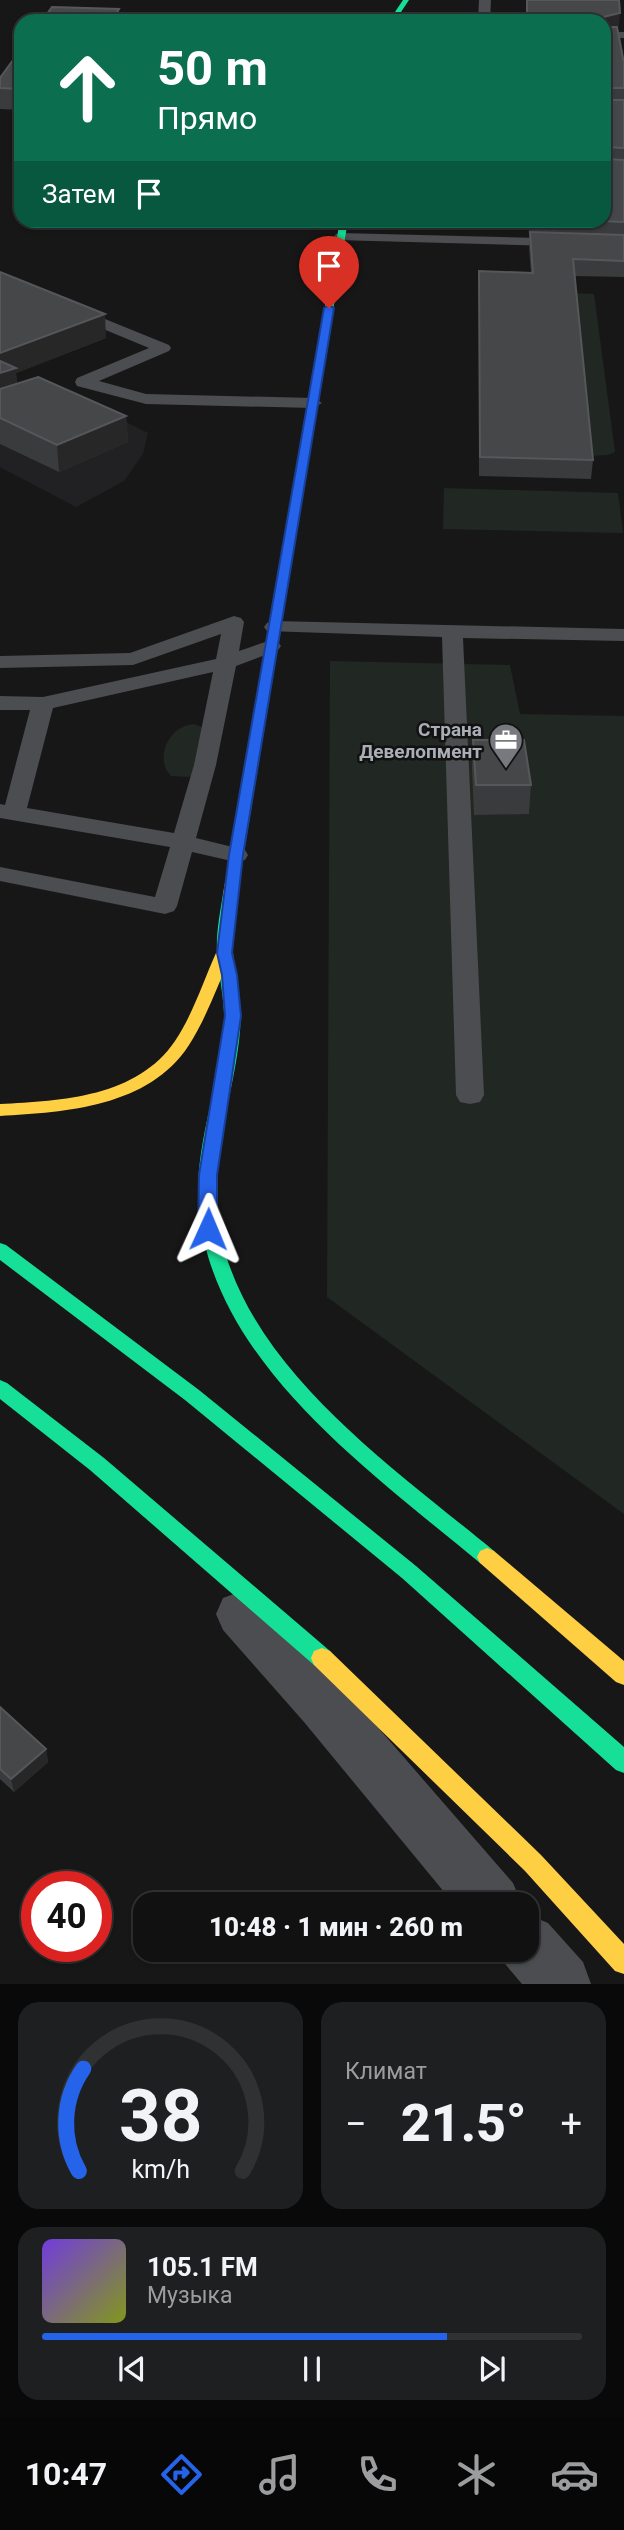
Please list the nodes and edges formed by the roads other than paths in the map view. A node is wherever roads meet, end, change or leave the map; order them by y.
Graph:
1 (343, 228) edge
2 (461, 228) edge
3 (341, 237) junction
4 (460, 240) junction
5 (624, 244) edge
6 (63, 307) edge
7 (313, 403) junction
8 (452, 632) junction
9 (624, 635) edge
10 (272, 636) junction
11 (0, 662) edge
12 (225, 663) junction
13 (0, 703) edge
14 (43, 704) junction
15 (7, 812) edge
16 (183, 842) junction
17 (236, 855) junction
18 (0, 874) edge
19 (224, 953) junction
20 (470, 1095) dead end
21 (0, 1110) edge
22 (0, 1250) edge
23 (0, 1388) edge
24 (97, 1464) junction
25 (624, 1675) edge
26 (624, 1762) edge
27 (482, 1892) edge
28 (539, 1958) edge
29 (624, 1962) edge
30 (561, 1984) edge

1 - 3 main road
2 - 4 lane
3 - 4 lane
3 - 7 main road
4 - 5 lane
6 - 7 lane
7 - 10 main road
8 - 9 lane
8 - 10 lane
8 - 20 lane
10 - 12 lane
10 - 17 main road
11 - 12 lane
12 - 14 lane
12 - 16 lane
13 - 14 lane
14 - 15 lane
15 - 16 lane
16 - 17 lane
16 - 18 lane
17 - 19 main road
19 - 21 main road
19 - 25 main road
22 - 26 main road
23 - 24 main road
24 - 27 street
24 - 29 main road
28 - 30 street

